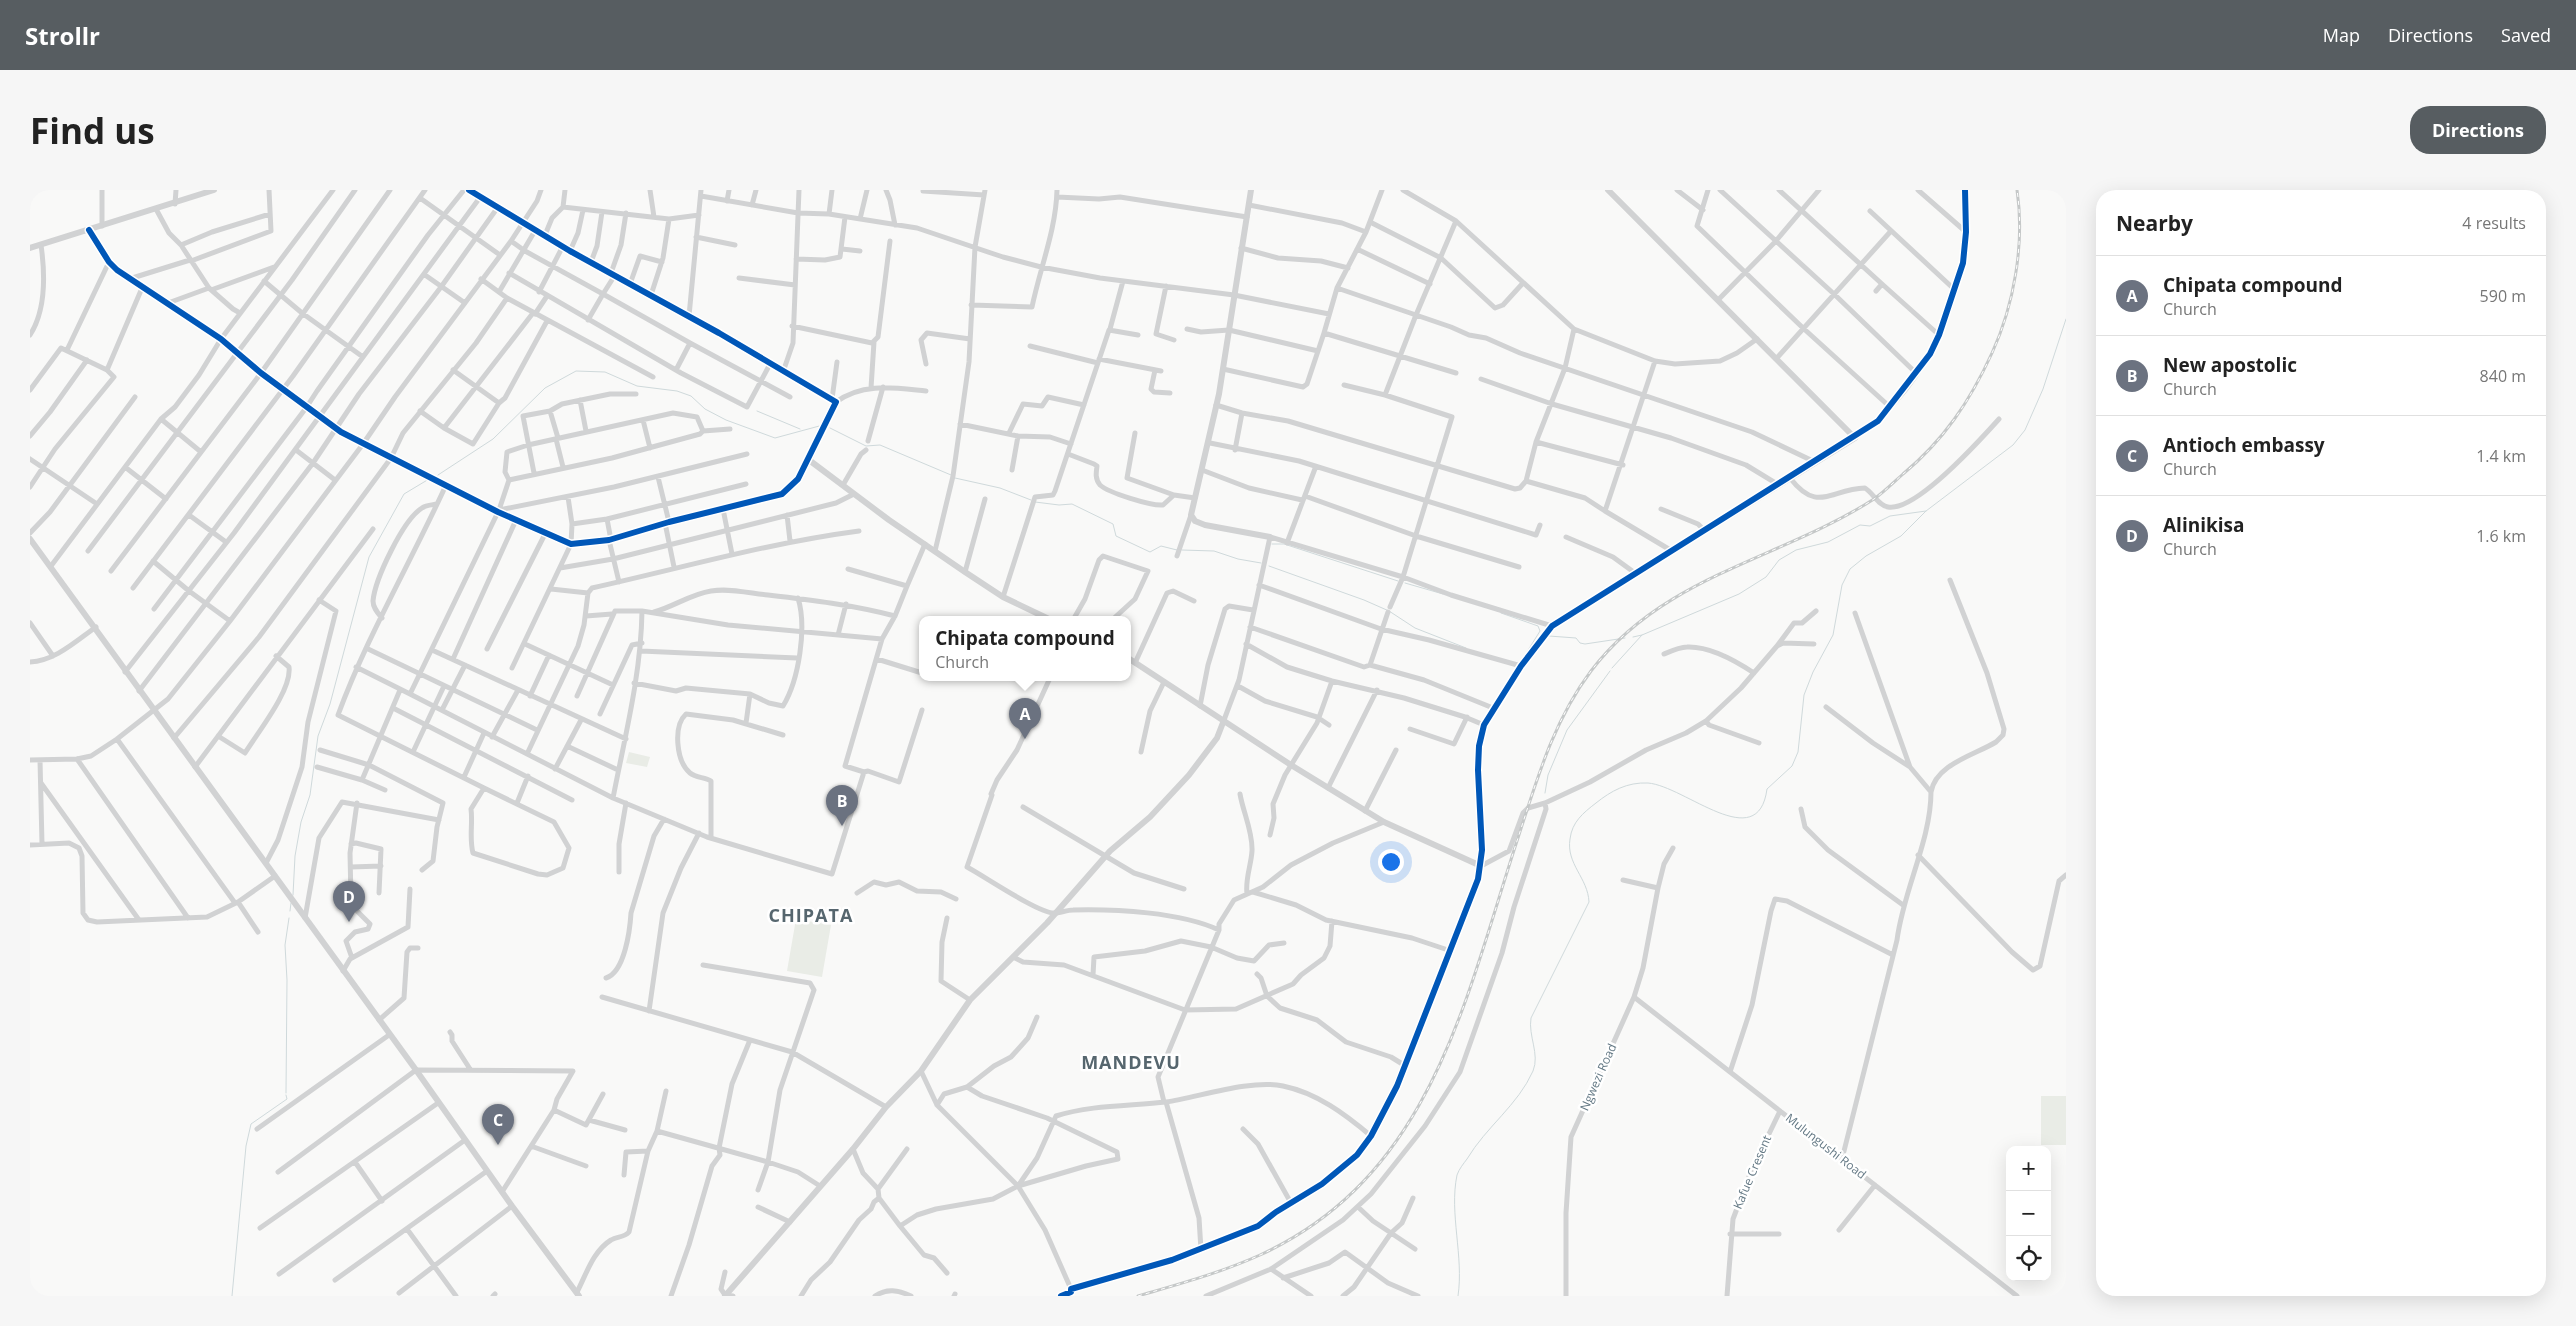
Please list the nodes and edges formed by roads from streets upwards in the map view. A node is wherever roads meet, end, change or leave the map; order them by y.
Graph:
1 (102, 190) edge
2 (176, 190) edge
3 (214, 190) edge
4 (269, 190) edge
5 (333, 190) edge
6 (355, 190) edge
7 (390, 190) edge
8 (425, 190) edge
9 (464, 190) edge
10 (469, 190) edge
11 (541, 190) edge
12 (565, 190) edge
13 (650, 190) edge
14 (729, 190) edge
15 (756, 190) edge
16 (799, 190) edge
17 (832, 190) edge
18 (867, 190) edge
19 (886, 190) edge
20 (1057, 190) edge
21 (1251, 190) edge
22 (1382, 190) edge
23 (1403, 190) edge
24 (1609, 190) edge
25 (1677, 190) edge
26 (1708, 190) edge
27 (1720, 190) edge
28 (1779, 190) edge
29 (1819, 190) edge
30 (1918, 190) edge
31 (1965, 190) edge
32 (923, 191) edge
33 (701, 193) edge
34 (985, 193) edge
35 (481, 196) junction
36 (1057, 196) junction
37 (420, 198) junction
38 (727, 201) junction
39 (175, 204) junction
40 (752, 205) junction
41 (1249, 205) junction
42 (498, 207) junction
43 (562, 207) junction
44 (156, 209) junction
45 (1802, 209) junction
46 (583, 210) junction
47 (1703, 210) junction
48 (1870, 211) dead end
49 (602, 212) junction
50 (626, 213) junction
51 (798, 213) junction
52 (270, 214) junction
53 (829, 214) junction
54 (699, 215) junction
55 (444, 216) junction
56 (654, 217) junction
57 (846, 217) junction
58 (1247, 217) junction
59 (670, 219) junction
60 (860, 219) junction
61 (1456, 221) junction
62 (523, 222) junction
63 (1370, 222) junction
64 (895, 225) junction
65 (102, 226) junction
66 (461, 226) junction
67 (89, 230) junction
68 (536, 230) junction
69 (1892, 231) junction
70 (1366, 232) junction
71 (1966, 232) junction
72 (545, 235) junction
73 (476, 236) junction
74 (696, 237) junction
75 (511, 241) junction
76 (890, 241) dead end
77 (1774, 242) junction
78 (41, 245) junction
79 (181, 245) junction
80 (735, 245) dead end
81 (563, 246) junction
82 (30, 248) edge
83 (974, 248) junction
84 (1242, 248) junction
85 (842, 249) junction
86 (1357, 249) junction
87 (525, 251) junction
88 (570, 251) junction
89 (860, 251) dead end
90 (500, 255) junction
91 (1441, 258) junction
92 (796, 259) junction
93 (190, 261) junction
94 (109, 262) junction
95 (591, 262) junction
96 (662, 262) junction
97 (1861, 264) junction
98 (553, 266) junction
99 (276, 267) junction
100 (1041, 267) junction
101 (1348, 268) junction
102 (1746, 270) junction
103 (508, 273) junction
104 (613, 274) junction
105 (425, 275) junction
106 (738, 278) dead end
107 (129, 279) junction
108 (481, 279) junction
109 (264, 281) junction
110 (1123, 281) junction
111 (1523, 283) junction
112 (630, 284) junction
113 (1430, 284) junction
114 (1882, 284) junction
115 (796, 285) junction
116 (1166, 286) junction
117 (441, 287) junction
118 (142, 288) junction
119 (1337, 288) junction
120 (210, 289) junction
121 (1955, 290) junction
122 (1876, 291) dead end
123 (499, 292) junction
124 (539, 292) junction
125 (280, 294) junction
126 (603, 294) junction
127 (1834, 294) junction
128 (651, 295) junction
129 (1234, 295) junction
130 (546, 296) junction
131 (507, 298) junction
132 (1718, 300) junction
133 (168, 303) junction
134 (465, 303) junction
135 (971, 304) junction
136 (240, 313) junction
137 (302, 313) junction
138 (534, 314) junction
139 (1329, 314) junction
140 (1416, 315) junction
141 (689, 316) junction
142 (588, 320) junction
143 (547, 321) junction
144 (792, 326) junction
145 (327, 328) junction
146 (1803, 328) junction
147 (1110, 329) junction
148 (1187, 329) dead end
149 (1574, 329) junction
150 (1229, 330) junction
151 (1324, 332) junction
152 (30, 335) edge
153 (1138, 335) dead end
154 (1940, 335) junction
155 (221, 339) junction
156 (970, 339) junction
157 (1757, 339) junction
158 (1174, 340) dead end
159 (874, 342) junction
160 (690, 343) junction
161 (1030, 346) dead end
162 (350, 347) junction
163 (67, 350) junction
164 (1318, 351) junction
165 (237, 354) junction
166 (1401, 356) junction
167 (363, 357) junction
168 (1776, 359) junction
169 (87, 360) junction
170 (1655, 360) junction
171 (1098, 361) junction
172 (837, 362) dead end
173 (770, 364) junction
174 (926, 364) dead end
175 (1565, 368) junction
176 (1222, 369) junction
177 (107, 370) junction
178 (453, 370) junction
179 (676, 370) junction
180 (1155, 370) junction
181 (1161, 371) dead end
182 (783, 372) junction
183 (261, 373) junction
184 (1456, 373) dead end
185 (1916, 373) junction
186 (653, 377) dead end
187 (1481, 379) dead end
188 (760, 382) junction
189 (1344, 385) dead end
190 (883, 387) junction
191 (282, 388) junction
192 (476, 388) junction
193 (871, 388) junction
194 (30, 390) edge
195 (926, 391) dead end
196 (1170, 393) dead end
197 (636, 394) dead end
198 (1385, 395) junction
199 (1644, 396) junction
200 (135, 397) dead end
201 (790, 397) dead end
202 (580, 400) junction
203 (834, 401) junction
204 (499, 403) junction
205 (1552, 404) junction
206 (1084, 405) junction
207 (1216, 405) junction
208 (1890, 407) junction
209 (306, 408) junction
210 (420, 411) junction
211 (550, 411) junction
212 (1242, 413) junction
213 (319, 418) junction
214 (161, 419) junction
215 (1999, 419) dead end
216 (643, 420) junction
217 (960, 424) junction
218 (336, 428) junction
219 (444, 428) junction
220 (730, 429) dead end
221 (1634, 429) junction
222 (586, 431) junction
223 (703, 431) junction
224 (1009, 433) junction
225 (1134, 433) dead end
226 (177, 434) junction
227 (30, 436) edge
228 (1018, 436) junction
229 (1855, 438) junction
230 (557, 439) junction
231 (868, 441) dead end
232 (1536, 442) junction
233 (1210, 443) junction
234 (363, 444) junction
235 (1072, 444) junction
236 (528, 445) junction
237 (650, 448) junction
238 (296, 450) junction
239 (866, 450) dead end
240 (1235, 450) junction
241 (201, 452) junction
242 (747, 454) dead end
243 (1068, 454) junction
244 (391, 458) junction
245 (30, 459) edge
246 (809, 460) junction
247 (1815, 462) junction
248 (313, 463) junction
249 (1622, 465) junction
250 (125, 466) junction
251 (1316, 466) junction
252 (563, 467) junction
253 (1437, 467) junction
254 (43, 469) junction
255 (1012, 470) dead end
256 (1202, 470) junction
257 (534, 473) junction
258 (658, 477) junction
259 (1790, 478) junction
260 (335, 480) junction
261 (509, 480) junction
262 (1526, 481) junction
263 (142, 482) junction
264 (746, 484) dead end
265 (446, 485) junction
266 (843, 485) junction
267 (1779, 485) junction
268 (69, 486) junction
269 (30, 487) edge
270 (854, 494) junction
271 (1174, 495) junction
272 (568, 497) junction
273 (1195, 498) junction
274 (1304, 498) junction
275 (166, 499) junction
276 (985, 499) dead end
277 (1427, 502) junction
278 (665, 503) junction
279 (97, 504) junction
280 (437, 504) junction
281 (723, 509) junction
282 (1662, 509) dead end
283 (499, 511) junction
284 (1605, 512) junction
285 (189, 515) junction
286 (787, 515) junction
287 (1191, 515) junction
288 (607, 519) junction
289 (516, 520) junction
290 (667, 523) junction
291 (572, 524) junction
292 (1540, 525) dead end
293 (373, 529) dead end
294 (728, 530) junction
295 (859, 531) dead end
296 (1705, 531) junction
297 (546, 532) junction
298 (30, 533) edge
299 (212, 534) junction
300 (1416, 536) junction
301 (1270, 537) junction
302 (1566, 537) dead end
303 (30, 539) edge
304 (610, 540) junction
305 (790, 541) junction
306 (226, 542) junction
307 (1287, 542) junction
308 (571, 544) junction
309 (669, 544) junction
310 (925, 544) junction
311 (935, 551) junction
312 (88, 552) dead end
313 (1672, 552) junction
314 (732, 554) junction
315 (1177, 556) dead end
316 (613, 559) junction
317 (154, 561) junction
318 (51, 566) junction
319 (674, 567) junction
320 (1519, 567) dead end
321 (560, 568) junction
322 (848, 569) dead end
323 (111, 571) dead end
324 (965, 572) junction
325 (1635, 573) junction
326 (1403, 577) junction
327 (1950, 580) dead end
328 (176, 581) junction
329 (619, 582) junction
330 (906, 586) junction
331 (1259, 586) junction
332 (133, 588) dead end
333 (551, 590) junction
334 (189, 591) junction
335 (588, 593) junction
336 (1003, 597) junction
337 (798, 598) junction
338 (319, 600) junction
339 (1194, 601) dead end
340 (206, 604) junction
341 (846, 604) junction
342 (154, 609) dead end
343 (1253, 610) junction
344 (642, 611) junction
345 (1816, 611) dead end
346 (651, 613) junction
347 (1855, 613) dead end
348 (612, 614) junction
349 (586, 616) junction
350 (895, 616) junction
351 (1043, 616) edge
352 (1075, 616) edge
353 (1116, 616) edge
354 (382, 618) junction
355 (230, 621) junction
356 (30, 623) edge
357 (1552, 626) junction
358 (1250, 627) junction
359 (96, 628) junction
360 (1381, 629) junction
361 (803, 631) junction
362 (838, 635) junction
363 (882, 639) junction
364 (642, 643) junction
365 (525, 644) junction
366 (1246, 644) junction
367 (1814, 644) dead end
368 (1777, 646) junction
369 (366, 648) junction
370 (487, 649) dead end
371 (432, 650) junction
372 (641, 652) junction
373 (1664, 654) dead end
374 (53, 656) junction
375 (276, 656) junction
376 (549, 656) junction
377 (797, 658) junction
378 (453, 659) junction
379 (877, 659) junction
380 (1131, 660) edge
381 (30, 662) edge
382 (1135, 663) junction
383 (465, 664) junction
384 (568, 665) junction
385 (1370, 665) junction
386 (1521, 666) junction
387 (356, 667) junction
388 (512, 668) dead end
389 (125, 672) junction
390 (919, 672) edge
391 (420, 673) junction
392 (587, 673) junction
393 (1754, 673) junction
394 (1049, 681) edge
395 (1332, 681) junction
396 (1164, 682) junction
397 (634, 683) junction
398 (613, 685) junction
399 (444, 686) junction
400 (1238, 686) junction
401 (400, 690) junction
402 (518, 690) junction
403 (1377, 690) junction
404 (139, 691) junction
405 (452, 691) junction
406 (410, 694) junction
407 (750, 694) junction
408 (530, 696) junction
409 (577, 696) dead end
410 (549, 704) junction
411 (1200, 706) junction
412 (435, 707) junction
413 (1826, 707) dead end
414 (393, 708) junction
415 (1493, 708) junction
416 (154, 710) junction
417 (442, 710) junction
418 (922, 710) dead end
419 (600, 714) dead end
420 (502, 715) junction
421 (1317, 717) junction
422 (1467, 717) junction
423 (581, 720) junction
424 (1224, 720) junction
425 (1706, 721) junction
426 (746, 723) junction
427 (1329, 725) dead end
428 (1484, 725) junction
429 (426, 726) junction
430 (1410, 729) dead end
431 (537, 730) junction
432 (484, 733) junction
433 (783, 735) dead end
434 (218, 736) junction
435 (382, 736) junction
436 (492, 737) junction
437 (174, 738) junction
438 (117, 739) junction
439 (626, 739) junction
440 (1759, 742) dead end
441 (567, 746) junction
442 (320, 750) dead end
443 (1396, 750) dead end
444 (476, 751) junction
445 (413, 752) junction
446 (1141, 752) dead end
447 (527, 754) junction
448 (77, 759) junction
449 (30, 760) edge
450 (40, 760) junction
451 (369, 765) junction
452 (1291, 765) junction
453 (194, 767) junction
454 (317, 767) dead end
455 (1910, 767) junction
456 (555, 769) junction
457 (618, 770) junction
458 (864, 772) junction
459 (528, 776) junction
460 (464, 777) junction
461 (362, 780) junction
462 (41, 783) junction
463 (484, 788) junction
464 (1328, 788) junction
465 (385, 790) dead end
466 (1931, 792) junction
467 (1240, 794) dead end
468 (612, 798) junction
469 (572, 800) dead end
470 (516, 803) junction
471 (626, 803) junction
472 (1545, 803) junction
473 (357, 804) junction
474 (1024, 807) dead end
475 (1801, 809) dead end
476 (1365, 811) junction
477 (664, 819) junction
478 (439, 820) junction
479 (1384, 822) junction
480 (699, 833) junction
481 (1270, 835) dead end
482 (711, 838) junction
483 (42, 844) junction
484 (351, 844) junction
485 (30, 845) edge
486 (1673, 848) dead end
487 (1918, 854) junction
488 (1104, 857) junction
489 (266, 863) junction
490 (351, 866) junction
491 (381, 866) junction
492 (1481, 866) junction
493 (422, 870) dead end
494 (618, 872) dead end
495 (2066, 875) edge
496 (275, 876) junction
497 (1623, 880) dead end
498 (1658, 888) junction
499 (410, 889) dead end
500 (1184, 889) dead end
501 (379, 893) dead end
502 (857, 893) dead end
503 (1250, 893) junction
504 (956, 899) dead end
505 (237, 902) junction
506 (1903, 905) junction
507 (1053, 913) junction
508 (188, 918) junction
509 (306, 918) junction
510 (947, 918) dead end
511 (139, 920) junction
512 (1332, 921) junction
513 (1219, 930) junction
514 (258, 932) dead end
515 (1284, 943) dead end
516 (1211, 947) junction
517 (418, 948) dead end
518 (1449, 954) junction
519 (1893, 955) junction
520 (1013, 957) junction
521 (352, 958) junction
522 (703, 965) dead end
523 (343, 971) junction
524 (1257, 974) dead end
525 (1093, 975) junction
526 (606, 978) dead end
527 (1267, 996) junction
528 (602, 997) dead end
529 (1634, 997) junction
530 (970, 1000) junction
531 (1185, 1010) junction
532 (649, 1011) junction
533 (1037, 1017) dead end
534 (379, 1020) junction
535 (450, 1032) dead end
536 (389, 1035) junction
537 (750, 1040) junction
538 (792, 1052) junction
539 (1404, 1065) junction
540 (470, 1069) junction
541 (416, 1070) junction
542 (920, 1070) junction
543 (1730, 1072) junction
544 (968, 1087) junction
545 (666, 1091) dead end
546 (603, 1094) dead end
547 (438, 1102) junction
548 (1165, 1102) junction
549 (937, 1105) junction
550 (886, 1107) junction
551 (554, 1110) junction
552 (1780, 1111) junction
553 (589, 1120) junction
554 (1052, 1121) junction
555 (257, 1129) dead end
556 (1243, 1129) dead end
557 (624, 1130) dead end
558 (657, 1131) junction
559 (1371, 1136) junction
560 (465, 1140) junction
561 (531, 1146) junction
562 (719, 1148) junction
563 (853, 1149) junction
564 (907, 1149) dead end
565 (648, 1151) junction
566 (1842, 1160) junction
567 (355, 1162) junction
568 (768, 1162) junction
569 (586, 1166) dead end
570 (487, 1170) junction
571 (278, 1172) dead end
572 (624, 1175) dead end
573 (1875, 1185) junction
574 (820, 1186) junction
575 (1018, 1186) junction
576 (758, 1190) dead end
577 (878, 1190) junction
578 (502, 1192) junction
579 (879, 1198) junction
580 (1414, 1198) dead end
581 (382, 1201) junction
582 (1291, 1203) junction
583 (512, 1206) junction
584 (758, 1207) dead end
585 (1358, 1207) junction
586 (790, 1222) junction
587 (900, 1226) junction
588 (260, 1228) dead end
589 (407, 1229) junction
590 (1839, 1230) dead end
591 (1391, 1234) junction
592 (1730, 1234) junction
593 (1779, 1234) dead end
594 (1415, 1249) dead end
595 (1201, 1250) junction
596 (434, 1266) junction
597 (1271, 1269) junction
598 (1366, 1269) junction
599 (725, 1272) dead end
600 (279, 1274) dead end
601 (946, 1274) dead end
602 (1283, 1278) junction
603 (336, 1280) dead end
604 (1071, 1289) junction
605 (399, 1293) dead end
606 (578, 1294) edge
607 (456, 1296) edge
608 (671, 1296) edge
609 (728, 1296) edge
610 (800, 1296) edge
611 (874, 1296) edge
612 (911, 1296) edge
613 (1061, 1296) edge
614 (1206, 1296) edge
615 (1311, 1296) edge
616 (1343, 1296) edge
617 (1418, 1296) edge
618 (1566, 1296) edge
619 (1727, 1296) edge
620 (2017, 1296) edge

1 - 65 street
2 - 39 street
3 - 39 street
4 - 52 street
5 - 99 street
6 - 125 street
7 - 137 street
8 - 37 street
9 - 55 street
10 - 35 street
11 - 62 street
12 - 43 street
13 - 56 street
14 - 38 street
15 - 40 street
16 - 51 street
17 - 53 street
18 - 60 street
19 - 64 street
20 - 36 street
21 - 41 street
22 - 63 street
23 - 61 street
24 - 132 street
25 - 47 street
26 - 47 street
27 - 77 street
28 - 45 street
29 - 45 street
30 - 71 street
31 - 71 street
32 - 34 street
33 - 38 street
33 - 54 street
34 - 83 street
35 - 42 street
35 - 66 street
36 - 58 street
36 - 100 street
37 - 55 street
37 - 145 street
38 - 40 street
39 - 44 street
40 - 51 street
41 - 58 street
41 - 70 street
42 - 62 street
42 - 73 street
43 - 46 street
43 - 72 street
44 - 65 street
44 - 79 street
45 - 77 street
45 - 97 street
46 - 49 street
46 - 88 street
47 - 102 street
48 - 69 street
49 - 50 street
49 - 95 street
50 - 56 street
50 - 104 street
51 - 53 street
51 - 92 street
52 - 79 street
52 - 93 street
53 - 57 street
54 - 59 street
54 - 74 street
55 - 66 street
55 - 162 street
56 - 59 street
57 - 60 street
57 - 85 street
58 - 84 street
59 - 96 street
60 - 64 street
61 - 91 street
61 - 111 street
62 - 68 street
62 - 75 street
63 - 70 street
63 - 91 street
64 - 83 street
65 - 67 street
66 - 73 street
66 - 105 street
67 - 78 street
67 - 94 street
68 - 72 street
68 - 87 street
69 - 97 street
69 - 121 street
70 - 86 street
71 - 121 street
72 - 81 street
73 - 90 street
73 - 117 street
74 - 80 street
74 - 141 street
75 - 87 street
75 - 90 street
76 - 159 street
77 - 102 street
77 - 127 street
78 - 82 street
78 - 152 street
79 - 93 street
81 - 88 street
81 - 98 street
83 - 100 street
83 - 135 street
84 - 101 street
84 - 129 street
85 - 89 street
85 - 92 street
86 - 101 street
86 - 113 street
87 - 98 street
87 - 103 street
88 - 95 street
90 - 108 street
91 - 111 street
91 - 113 street
92 - 115 street
93 - 107 street
93 - 120 street
94 - 107 street
94 - 163 street
95 - 104 street
96 - 112 street
96 - 128 street
97 - 114 street
97 - 127 street
98 - 124 street
98 - 126 street
99 - 109 street
99 - 120 street
100 - 110 street
100 - 135 street
101 - 119 street
102 - 132 street
102 - 146 street
103 - 123 street
103 - 124 street
104 - 112 street
104 - 126 street
105 - 117 street
105 - 167 street
106 - 115 street
107 - 118 street
108 - 123 street
108 - 134 street
109 - 125 street
109 - 136 street
110 - 116 street
110 - 147 street
111 - 149 street
112 - 128 street
113 - 140 street
114 - 122 street
114 - 154 street
115 - 144 street
116 - 129 street
116 - 158 street
117 - 134 street
117 - 218 street
118 - 133 street
118 - 177 street
119 - 139 street
119 - 140 street
120 - 133 street
120 - 136 street
121 - 154 street
123 - 131 street
124 - 130 street
125 - 137 street
125 - 165 street
126 - 142 street
126 - 160 street
127 - 146 street
127 - 185 street
128 - 141 street
129 - 139 street
129 - 150 street
130 - 138 street
130 - 142 street
131 - 138 street
131 - 178 street
132 - 157 street
133 - 155 street
134 - 234 street
135 - 156 street
136 - 155 street
137 - 145 street
137 - 183 street
138 - 143 street
138 - 192 street
139 - 151 street
140 - 166 street
140 - 175 street
141 - 173 street
142 - 179 street
143 - 186 street
143 - 204 street
144 - 159 street
144 - 182 street
145 - 162 street
145 - 191 street
146 - 168 street
146 - 208 street
147 - 153 street
147 - 171 street
148 - 150 street
149 - 170 street
149 - 175 street
150 - 164 street
150 - 176 street
151 - 164 street
151 - 166 street
154 - 185 street
155 - 165 street
155 - 214 street
156 - 174 street
156 - 217 street
157 - 168 street
157 - 170 street
159 - 193 street
160 - 179 street
160 - 188 street
161 - 171 street
162 - 167 street
162 - 209 street
163 - 169 street
163 - 194 street
164 - 176 street
165 - 183 street
165 - 226 street
166 - 184 street
166 - 198 street
167 - 213 street
168 - 229 street
169 - 177 street
169 - 227 street
170 - 199 street
171 - 180 street
171 - 206 street
172 - 203 street
173 - 182 street
173 - 188 street
175 - 199 street
175 - 205 street
176 - 207 street
177 - 254 street
178 - 192 street
178 - 210 street
179 - 188 street
180 - 181 street
180 - 196 street
182 - 203 street
183 - 191 street
183 - 241 street
185 - 208 street
187 - 205 street
188 - 201 street
189 - 198 street
190 - 193 street
190 - 195 street
190 - 231 street
191 - 209 street
191 - 285 street
192 - 204 street
192 - 219 street
193 - 203 street
197 - 202 street
198 - 253 street
199 - 221 street
199 - 247 street
200 - 268 street
202 - 211 street
202 - 222 street
203 - 246 street
204 - 219 street
205 - 221 street
205 - 232 street
206 - 224 street
206 - 235 street
207 - 212 street
207 - 233 street
208 - 229 street
209 - 213 street
209 - 299 street
210 - 219 street
210 - 244 street
211 - 230 street
211 - 236 street
212 - 240 street
212 - 253 street
213 - 218 street
213 - 238 street
214 - 226 street
214 - 250 street
215 - 259 street
216 - 222 street
216 - 223 street
216 - 237 street
217 - 224 street
217 - 311 street
218 - 234 street
218 - 248 street
220 - 223 street
221 - 249 street
221 - 267 street
222 - 230 street
223 - 237 street
224 - 228 street
225 - 271 street
226 - 241 street
226 - 263 street
228 - 235 street
228 - 255 street
229 - 247 street
230 - 236 street
230 - 252 street
232 - 249 street
232 - 262 street
233 - 240 street
233 - 256 street
234 - 244 street
234 - 260 street
235 - 243 street
236 - 257 street
236 - 261 street
237 - 252 street
238 - 248 street
238 - 306 street
239 - 266 street
240 - 251 street
241 - 275 street
242 - 258 street
243 - 271 street
243 - 336 street
244 - 265 street
244 - 437 street
245 - 254 street
246 - 266 street
246 - 281 street
247 - 259 street
248 - 260 street
248 - 340 street
249 - 284 street
250 - 263 street
250 - 279 street
251 - 274 street
251 - 277 street
252 - 257 street
253 - 262 street
253 - 277 street
254 - 268 street
254 - 269 street
256 - 273 street
256 - 274 street
257 - 261 street
258 - 272 street
258 - 278 street
259 - 267 street
260 - 355 street
261 - 283 street
262 - 284 street
263 - 275 street
263 - 312 street
264 - 278 street
265 - 280 street
265 - 283 street
266 - 270 street
267 - 296 street
268 - 279 street
268 - 298 street
270 - 286 street
270 - 310 street
271 - 273 street
272 - 283 street
272 - 291 street
273 - 287 street
274 - 300 street
274 - 307 street
275 - 323 street
276 - 324 street
277 - 292 street
277 - 300 street
278 - 288 street
278 - 290 street
279 - 318 street
280 - 354 street
280 - 354 street
281 - 290 street
281 - 294 street
282 - 296 street
283 - 289 street
283 - 371 street
284 - 313 street
285 - 299 street
285 - 317 street
286 - 294 street
286 - 305 street
287 - 301 street
287 - 315 street
288 - 291 street
288 - 304 street
289 - 297 street
289 - 378 street
290 - 304 street
290 - 309 street
291 - 308 street
293 - 338 street
294 - 309 street
294 - 314 street
295 - 305 street
296 - 313 street
297 - 308 street
297 - 370 street
299 - 306 street
299 - 328 street
300 - 320 street
300 - 326 street
301 - 307 street
301 - 331 street
302 - 325 street
303 - 318 street
304 - 308 street
304 - 316 street
305 - 314 street
306 - 334 street
307 - 326 street
308 - 321 street
309 - 316 street
309 - 319 street
310 - 311 street
310 - 330 street
311 - 324 street
313 - 325 street
314 - 319 street
316 - 321 street
316 - 329 street
317 - 328 street
317 - 332 street
318 - 359 street
319 - 329 street
321 - 333 street
322 - 330 street
324 - 336 street
325 - 357 street
326 - 357 street
326 - 360 street
327 - 466 street
328 - 334 street
328 - 342 street
329 - 335 street
330 - 350 street
331 - 343 street
331 - 360 street
333 - 335 street
333 - 365 street
334 - 340 street
334 - 389 street
335 - 349 street
336 - 351 street
337 - 341 street
337 - 346 street
337 - 361 street
338 - 375 street
338 - 489 street
339 - 382 street
340 - 355 street
340 - 404 street
341 - 350 street
341 - 362 street
343 - 358 street
343 - 411 street
344 - 346 street
344 - 348 street
344 - 364 street
345 - 368 street
346 - 361 street
347 - 455 street
348 - 349 street
348 - 392 street
349 - 384 street
350 - 363 street
352 - 353 street
354 - 369 street
355 - 416 street
356 - 374 street
357 - 386 street
358 - 366 street
358 - 385 street
359 - 374 street
359 - 389 street
360 - 385 street
360 - 386 street
361 - 362 street
361 - 377 street
362 - 363 street
363 - 379 street
364 - 372 street
364 - 398 street
365 - 376 street
365 - 388 street
366 - 395 street
366 - 400 street
367 - 368 street
368 - 393 street
369 - 387 street
369 - 391 street
371 - 378 street
371 - 391 street
372 - 377 street
372 - 397 street
373 - 393 street
374 - 381 street
375 - 434 street
375 - 434 street
376 - 384 street
376 - 408 street
377 - 407 street
378 - 383 street
379 - 390 street
379 - 458 street
380 - 382 street
382 - 396 street
383 - 402 street
383 - 405 street
384 - 392 street
384 - 410 street
385 - 415 street
386 - 415 street
387 - 401 street
387 - 435 street
389 - 404 street
391 - 399 street
391 - 406 street
392 - 398 street
392 - 409 street
393 - 425 street
394 - 507 street
395 - 403 street
395 - 421 street
396 - 411 street
396 - 446 street
397 - 407 street
397 - 439 street
398 - 419 street
399 - 405 street
399 - 412 street
400 - 421 street
400 - 424 street
401 - 406 street
401 - 414 street
402 - 408 street
402 - 420 street
403 - 422 street
403 - 464 street
404 - 416 street
405 - 417 street
405 - 420 street
406 - 412 street
407 - 426 street
408 - 410 street
410 - 423 street
410 - 431 street
411 - 424 street
412 - 417 street
412 - 429 street
413 - 455 street
414 - 429 street
414 - 435 street
415 - 428 street
416 - 437 street
416 - 438 street
417 - 432 street
418 - 458 street
420 - 431 street
420 - 436 street
421 - 427 street
421 - 452 street
422 - 428 street
422 - 430 street
423 - 439 street
423 - 441 street
424 - 452 street
424 - 488 street
425 - 440 street
425 - 472 street
426 - 433 street
426 - 482 street
428 - 492 street
429 - 444 street
429 - 445 street
431 - 447 street
432 - 436 street
432 - 444 street
434 - 453 street
435 - 445 street
435 - 451 street
436 - 447 street
437 - 453 street
438 - 448 street
438 - 505 street
439 - 457 street
441 - 456 street
441 - 457 street
442 - 451 street
443 - 476 street
444 - 459 street
444 - 460 street
445 - 460 street
447 - 456 street
448 - 450 street
448 - 508 street
449 - 450 street
450 - 462 street
451 - 461 street
451 - 478 street
452 - 464 street
452 - 481 street
453 - 489 street
454 - 461 street
455 - 466 street
456 - 468 street
457 - 468 street
458 - 482 street
459 - 469 street
459 - 470 street
460 - 463 street
461 - 465 street
462 - 483 street
462 - 511 street
463 - 470 street
463 - 470 street
464 - 476 street
466 - 487 street
467 - 503 street
468 - 471 street
471 - 477 street
471 - 494 street
472 - 492 street
472 - 585 street
473 - 478 street
473 - 484 street
473 - 509 street
474 - 488 street
475 - 506 street
476 - 479 street
477 - 480 street
477 - 526 street
478 - 493 street
479 - 492 street
479 - 503 street
480 - 482 street
480 - 532 street
483 - 485 street
483 - 511 street
484 - 490 street
484 - 491 street
486 - 498 street, Ngwezi Road
487 - 495 street
487 - 506 street
488 - 500 street
488 - 507 street
489 - 496 street
490 - 491 street
490 - 521 street
491 - 501 street
492 - 518 street
496 - 505 street
496 - 509 street
497 - 498 street
498 - 529 street, Ngwezi Road
499 - 521 street
502 - 504 street
503 - 512 street
503 - 513 street
505 - 508 street
505 - 514 street
506 - 519 street
507 - 513 street
507 - 520 street
508 - 511 street
509 - 523 street
510 - 530 street
512 - 518 street
512 - 527 street
513 - 516 street
515 - 516 street
516 - 525 street
516 - 531 street
517 - 534 street
518 - 539 street
519 - 543 street
519 - 566 street
520 - 525 street
520 - 530 street
521 - 523 street
522 - 538 street
523 - 534 street
524 - 527 street
525 - 531 street
527 - 531 street
527 - 539 street
528 - 532 street
529 - 543 street, Mulungushi Road
529 - 618 street, Ngwezi Road
530 - 542 street
531 - 548 street
532 - 537 street
533 - 544 street
534 - 536 street
535 - 540 street
536 - 541 street
536 - 555 street
537 - 538 street
537 - 562 street
538 - 550 street
538 - 568 street
539 - 559 street
540 - 541 street
540 - 551 street
541 - 547 street
541 - 571 street
542 - 549 street
542 - 550 street
543 - 552 street, Mulungushi Road
544 - 549 street
544 - 554 street
545 - 558 street
546 - 553 street
547 - 560 street
547 - 567 street
548 - 554 street
548 - 559 street
548 - 595 street
549 - 575 street
550 - 563 street
551 - 553 street
551 - 561 street
552 - 566 street, Mulungushi Road
552 - 592 street, Kafue Cresent
553 - 557 street
554 - 575 street
554 - 575 street
556 - 582 street
558 - 562 street
558 - 565 street
559 - 582 street
560 - 570 street
560 - 581 street
561 - 569 street
561 - 578 street
562 - 568 street
562 - 608 street
563 - 574 street
563 - 577 street
564 - 577 street
565 - 572 street
565 - 606 street
566 - 573 street, Mulungushi Road
567 - 581 street
567 - 588 street
568 - 574 street
568 - 576 street
570 - 578 street
570 - 589 street
573 - 590 street
573 - 620 street, Mulungushi Road
574 - 586 street
575 - 587 street
575 - 604 street
577 - 579 street
578 - 583 street
579 - 587 street
579 - 610 street
580 - 591 street
581 - 600 street
582 - 595 street
583 - 596 street
583 - 606 street
584 - 586 street
585 - 591 street
585 - 597 street
586 - 609 street
587 - 601 street
589 - 596 street
589 - 603 street
591 - 594 street
591 - 598 street
592 - 593 street
592 - 619 street, Kafue Cresent
595 - 604 street
596 - 605 street
596 - 607 street
597 - 602 street
597 - 614 street
598 - 602 street
598 - 616 street
598 - 617 street
599 - 609 street
602 - 615 street
604 - 613 street
611 - 612 street

